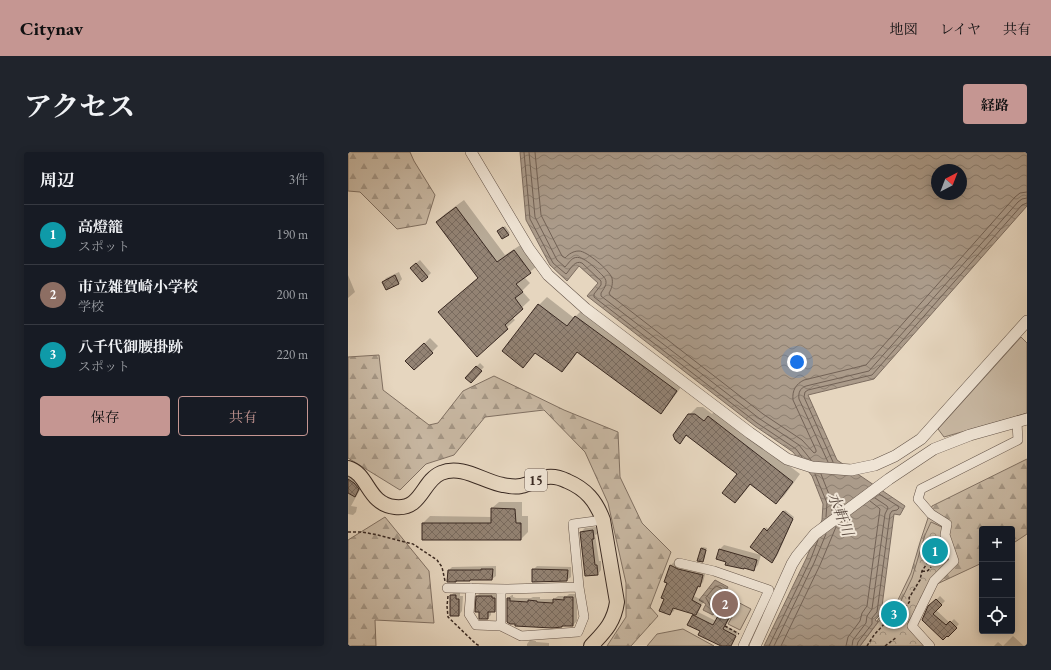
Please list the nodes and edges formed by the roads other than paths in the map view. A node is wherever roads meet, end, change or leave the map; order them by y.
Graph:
1 (471, 152) edge
2 (1027, 321) edge
3 (1022, 421) edge
4 (348, 468) edge
5 (603, 520) junction
6 (679, 563) dead end
7 (579, 587) junction
8 (447, 588) road end
9 (471, 588) junction
10 (501, 589) junction
11 (501, 626) junction
12 (591, 646) edge
13 (743, 646) edge
14 (755, 646) edge
15 (930, 646) edge

1 - 2 street
3 - 14 street
3 - 15 street
4 - 5 main road, 15
5 - 7 street
5 - 12 main road, 15
6 - 13 street
7 - 10 street
7 - 11 street
8 - 9 street
9 - 10 street
9 - 11 street
10 - 11 street

